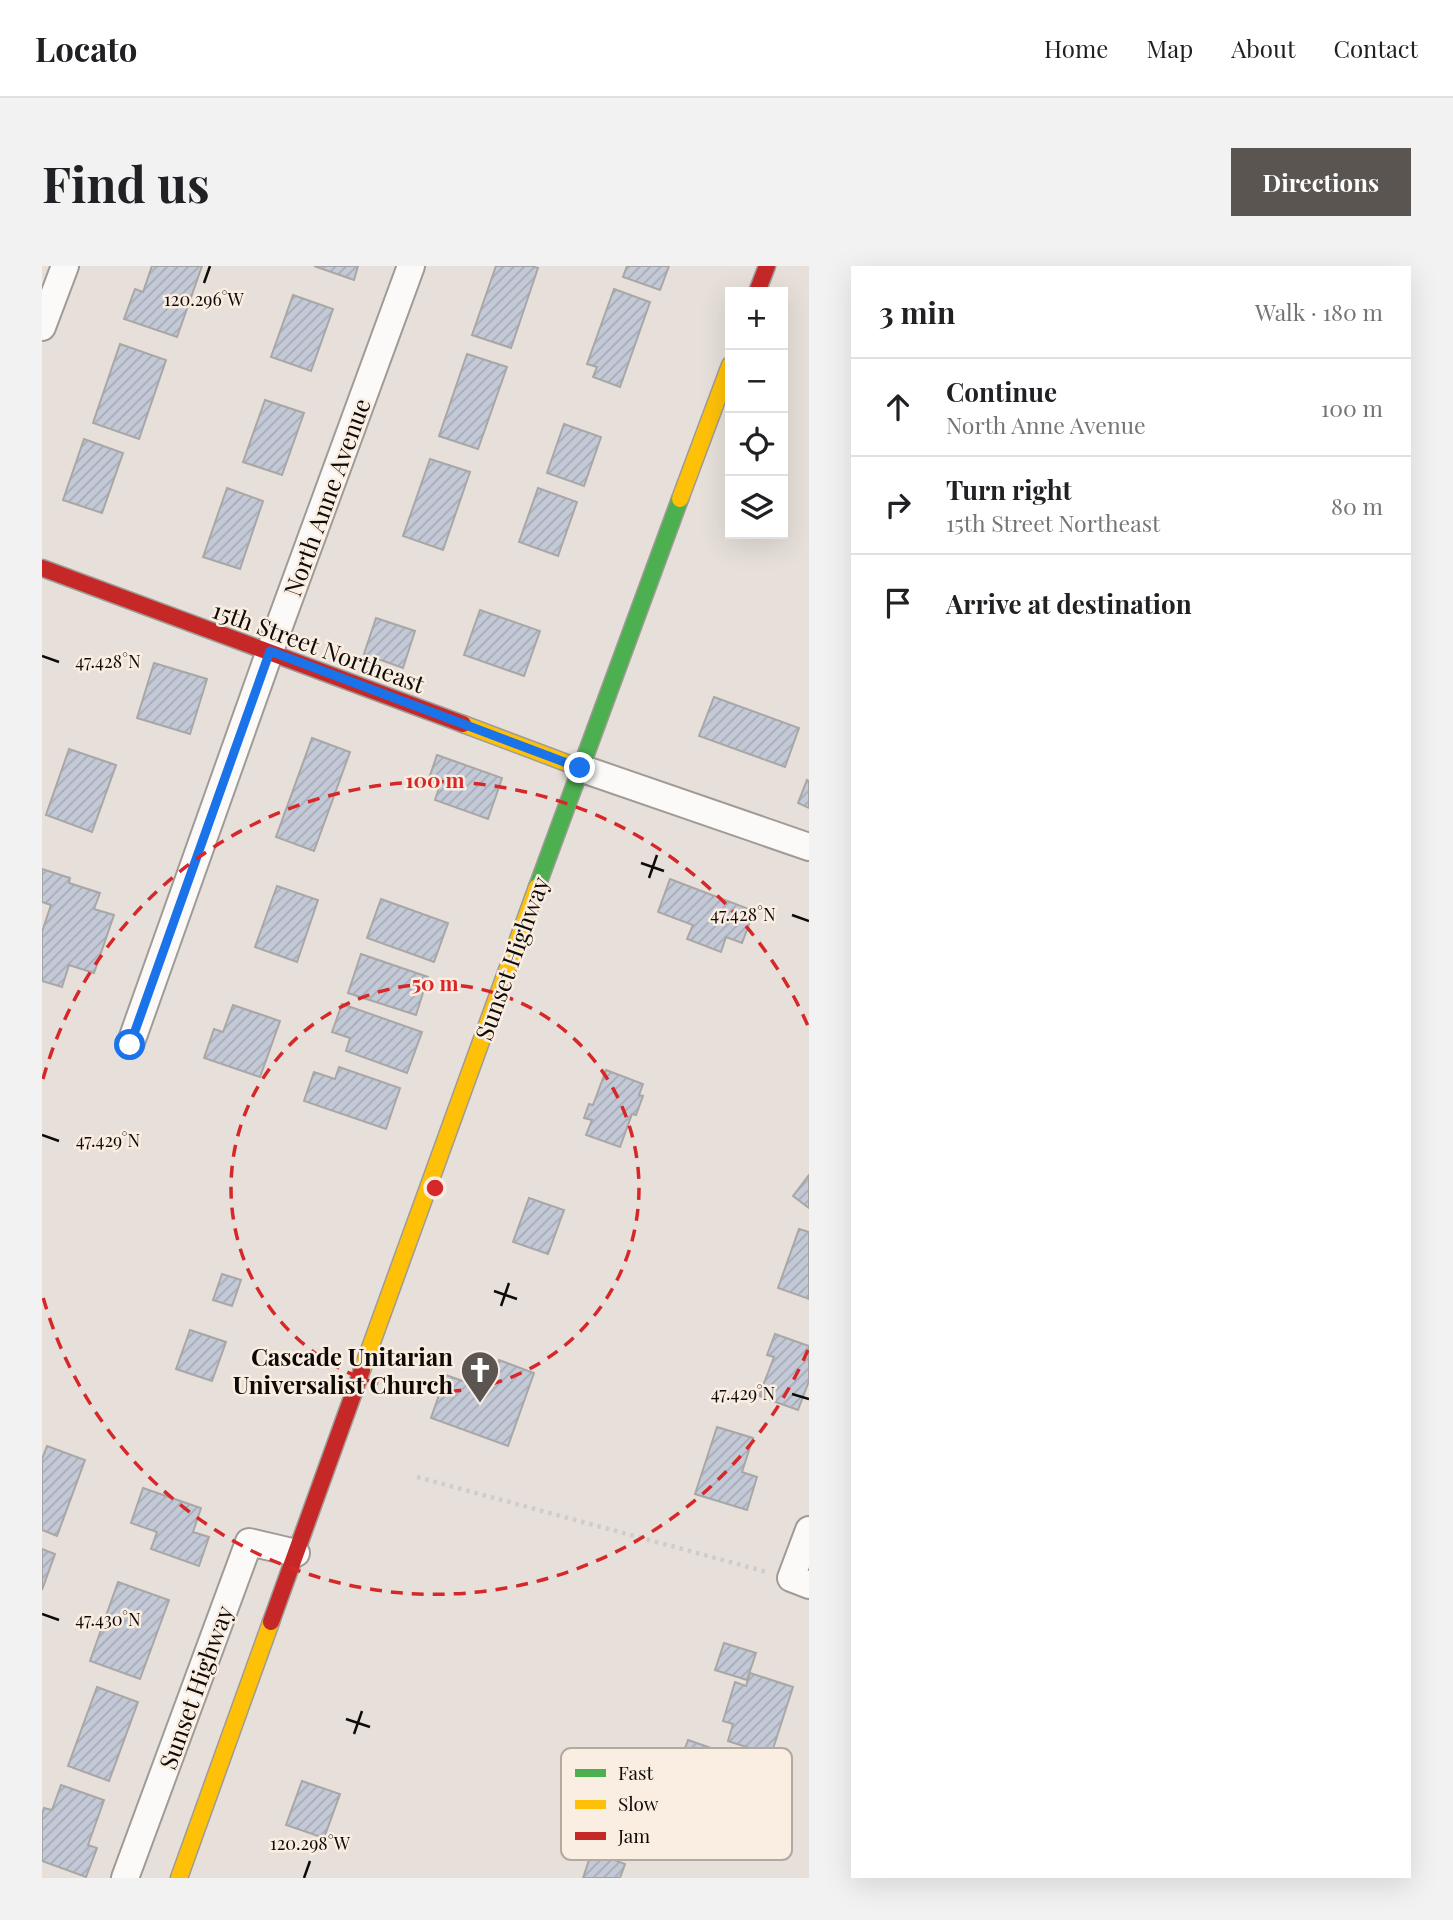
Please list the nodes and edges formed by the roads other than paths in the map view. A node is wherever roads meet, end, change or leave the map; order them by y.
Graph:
1 (65, 266) edge
2 (411, 266) edge
3 (767, 266) edge
4 (759, 287) edge
5 (42, 327) edge
6 (725, 378) edge
7 (42, 568) edge
8 (270, 651) junction
9 (580, 768) junction
10 (809, 847) edge
11 (130, 1045) dead end
12 (809, 1530) edge
13 (296, 1553) junction
14 (800, 1581) edge
15 (125, 1878) edge
16 (178, 1878) edge

1 - 5 street
2 - 8 street, North Anne Avenue
3 - 4 main road
6 - 9 main road, Sunset Highway
7 - 8 main road, 15th Street Northeast
8 - 9 main road, 15th Street Northeast
8 - 11 street, North Anne Avenue
9 - 10 street
9 - 13 main road, Sunset Highway
12 - 14 street
13 - 15 street, Sunset Highway
13 - 16 main road, Sunset Highway

